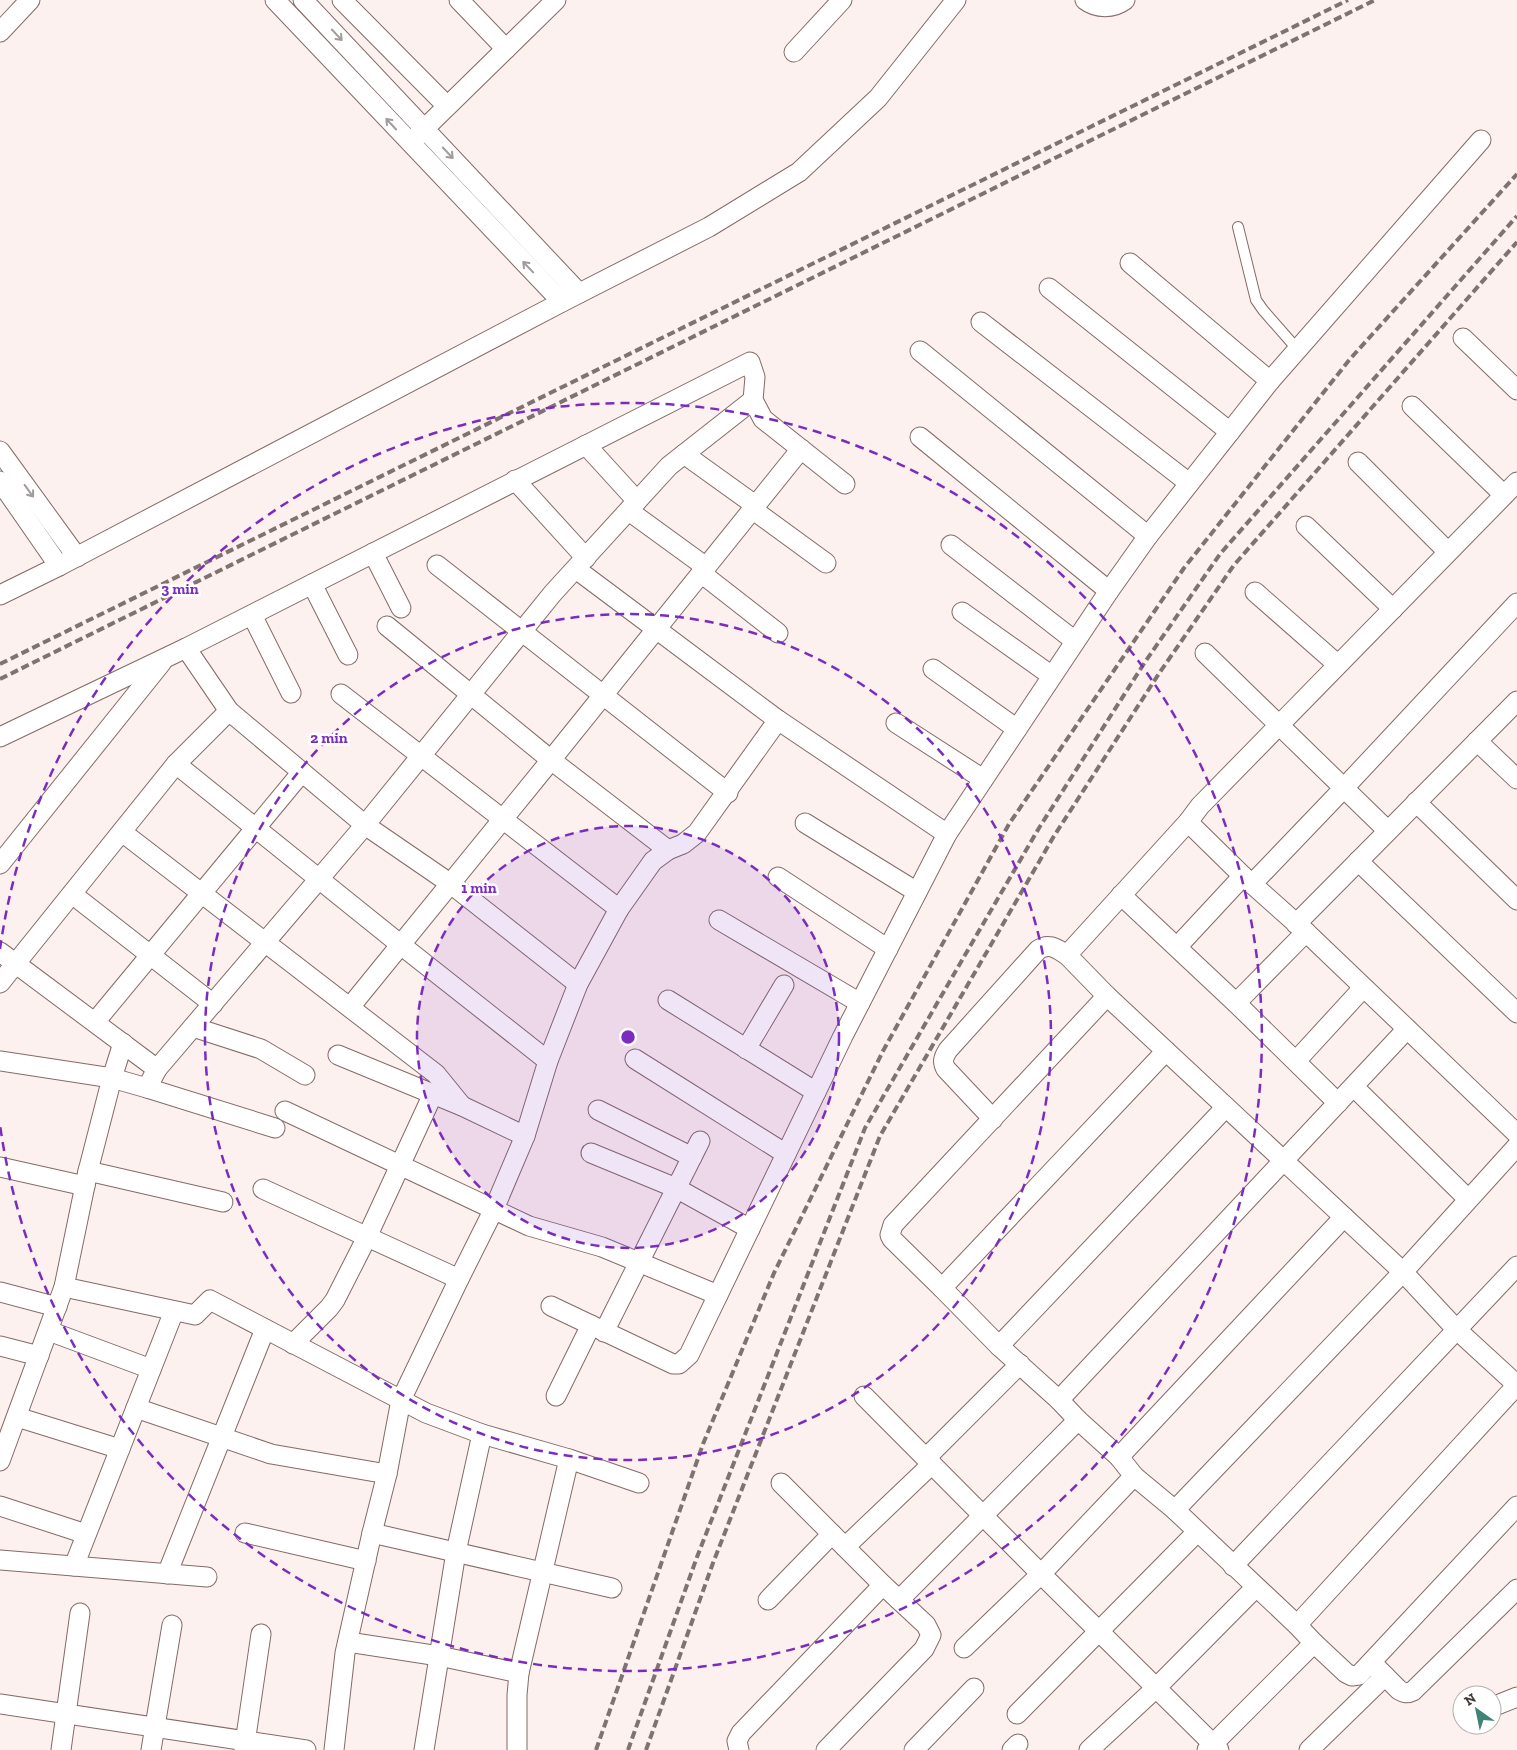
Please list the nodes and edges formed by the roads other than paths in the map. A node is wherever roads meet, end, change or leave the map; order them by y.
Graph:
1 (30, 0) edge
2 (275, 0) edge
3 (303, 0) edge
4 (342, 0) edge
5 (458, 0) edge
6 (556, 0) edge
7 (842, 0) edge
8 (956, 0) edge
9 (1085, 0) edge
10 (1124, 0) edge
11 (0, 32) edge
12 (506, 49) junction
13 (794, 52) dead end
14 (447, 106) junction
15 (424, 128) junction
16 (1481, 140) dead end
17 (409, 143) junction
18 (1238, 227) dead end
19 (1130, 263) dead end
20 (1049, 288) dead end
21 (579, 293) junction
22 (562, 302) junction
23 (981, 322) dead end
24 (1463, 338) dead end
25 (1298, 350) junction
26 (920, 351) dead end
27 (1270, 381) junction
28 (1517, 390) edge
29 (753, 400) junction
30 (1412, 406) dead end
31 (1230, 432) junction
32 (920, 437) dead end
33 (586, 445) junction
34 (801, 448) junction
35 (0, 451) edge
36 (684, 454) junction
37 (1358, 462) dead end
38 (515, 480) junction
39 (0, 481) edge
40 (1517, 482) edge
41 (1189, 483) junction
42 (845, 484) dead end
43 (1504, 495) junction
44 (633, 506) junction
45 (754, 507) junction
46 (1306, 526) dead end
47 (1148, 536) junction
48 (952, 545) dead end
49 (1447, 552) junction
50 (373, 553) junction
51 (78, 557) junction
52 (826, 563) dead end
53 (581, 564) junction
54 (437, 565) dead end
55 (59, 566) junction
56 (703, 570) junction
57 (312, 584) junction
58 (1109, 591) junction
59 (1255, 592) dead end
60 (0, 595) edge
61 (1517, 603) edge
62 (401, 608) dead end
63 (1393, 608) junction
64 (962, 612) dead end
65 (252, 615) junction
66 (387, 626) dead end
67 (655, 629) junction
68 (522, 631) junction
69 (778, 633) dead end
70 (1075, 641) junction
71 (186, 648) junction
72 (1205, 653) dead end
73 (348, 655) dead end
74 (166, 658) junction
75 (1337, 664) junction
76 (933, 669) dead end
77 (1052, 676) junction
78 (291, 693) dead end
79 (341, 694) dead end
80 (471, 695) junction
81 (603, 695) junction
82 (1517, 701) edge
83 (229, 711) junction
84 (778, 720) junction
85 (896, 723) dead end
86 (1279, 725) junction
87 (1016, 729) junction
88 (0, 737) edge
89 (1477, 741) junction
90 (420, 756) junction
91 (551, 760) junction
92 (176, 764) junction
93 (302, 772) junction
94 (1517, 779) edge
95 (983, 780) junction
96 (1343, 789) junction
97 (728, 792) junction
98 (1416, 802) junction
99 (503, 819) junction
100 (1188, 822) junction
101 (805, 823) dead end
102 (365, 825) junction
103 (256, 828) junction
104 (1388, 831) junction
105 (122, 832) junction
106 (947, 834) junction
107 (668, 850) junction
108 (1358, 862) junction
109 (0, 864) edge
110 (778, 877) dead end
111 (318, 878) junction
112 (1247, 880) junction
113 (451, 884) junction
114 (917, 892) junction
115 (202, 893) junction
116 (72, 894) junction
117 (1121, 895) junction
118 (1517, 900) edge
119 (619, 909) junction
120 (719, 920) dead end
121 (1301, 928) junction
122 (265, 942) junction
123 (401, 945) junction
124 (1177, 947) junction
125 (888, 948) junction
126 (151, 955) junction
127 (1067, 955) junction
128 (7, 958) edge
129 (0, 982) edge
130 (578, 984) junction
131 (784, 985) dead end
132 (1363, 988) junction
133 (1107, 996) junction
134 (668, 1000) dead end
135 (860, 1003) junction
136 (1236, 1003) junction
137 (212, 1004) junction
138 (350, 1007) junction
139 (1517, 1013) edge
140 (95, 1022) junction
141 (193, 1027) junction
142 (1407, 1029) junction
143 (123, 1043) junction
144 (746, 1049) junction
145 (1166, 1051) junction
146 (338, 1055) dead end
147 (635, 1059) dead end
148 (0, 1060) edge
149 (548, 1061) junction
150 (1296, 1061) junction
151 (157, 1069) junction
152 (305, 1075) dead end
153 (112, 1078) junction
154 (1354, 1087) junction
155 (148, 1088) junction
156 (816, 1092) junction
157 (433, 1094) junction
158 (1338, 1103) junction
159 (462, 1106) junction
160 (1226, 1107) junction
161 (598, 1110) dead end
162 (285, 1111) dead end
163 (993, 1119) junction
164 (275, 1128) dead end
165 (1517, 1134) edge
166 (526, 1136) junction
167 (700, 1140) dead end
168 (1517, 1146) edge
169 (591, 1153) dead end
170 (786, 1154) junction
171 (692, 1157) junction
172 (1284, 1161) junction
173 (400, 1165) junction
174 (0, 1167) edge
175 (86, 1178) junction
176 (676, 1188) junction
177 (263, 1189) dead end
178 (1468, 1199) junction
179 (223, 1202) dead end
180 (494, 1209) junction
181 (1344, 1217) junction
182 (750, 1229) junction
183 (367, 1237) junction
184 (639, 1262) junction
185 (1517, 1266) edge
186 (1403, 1272) junction
187 (459, 1279) junction
188 (64, 1287) junction
189 (942, 1288) junction
190 (0, 1292) edge
191 (718, 1295) junction
192 (551, 1306) dead end
193 (57, 1307) junction
194 (174, 1311) junction
195 (265, 1329) junction
196 (598, 1329) junction
197 (1456, 1329) junction
198 (49, 1331) junction
199 (293, 1344) junction
200 (0, 1346) edge
201 (999, 1346) junction
202 (39, 1356) junction
203 (1020, 1364) junction
204 (151, 1370) junction
205 (1517, 1385) edge
206 (556, 1396) dead end
207 (864, 1396) dead end
208 (401, 1400) junction
209 (1059, 1400) junction
210 (136, 1408) junction
211 (17, 1417) junction
212 (1078, 1420) junction
213 (482, 1434) junction
214 (222, 1437) junction
215 (120, 1450) junction
216 (1119, 1458) junction
217 (569, 1459) junction
218 (0, 1461) edge
219 (929, 1461) junction
220 (387, 1474) junction
221 (1134, 1476) junction
222 (639, 1483) dead end
223 (781, 1483) dead end
224 (0, 1506) edge
225 (1517, 1506) edge
226 (1175, 1510) junction
227 (984, 1515) junction
228 (1197, 1532) junction
229 (246, 1533) dead end
230 (372, 1533) junction
231 (86, 1534) junction
232 (839, 1541) junction
233 (456, 1552) junction
234 (0, 1560) edge
235 (366, 1561) junction
236 (74, 1566) junction
237 (1233, 1566) junction
238 (542, 1572) junction
239 (167, 1574) junction
240 (1041, 1574) junction
241 (207, 1577) dead end
242 (883, 1584) junction
243 (1256, 1587) junction
244 (612, 1588) dead end
245 (1517, 1589) edge
246 (768, 1600) dead end
247 (899, 1600) junction
248 (80, 1613) dead end
249 (172, 1625) dead end
250 (1297, 1625) junction
251 (1099, 1632) junction
252 (261, 1634) dead end
253 (348, 1642) junction
254 (1314, 1644) junction
255 (964, 1648) dead end
256 (439, 1656) junction
257 (1372, 1663) junction
258 (519, 1673) junction
259 (1385, 1676) junction
260 (974, 1688) dead end
261 (1156, 1688) junction
262 (1517, 1697) edge
263 (1502, 1703) edge
264 (0, 1704) edge
265 (66, 1714) junction
266 (1018, 1714) dead end
267 (155, 1727) junction
268 (244, 1745) edge
269 (832, 1748) edge
270 (1213, 1748) edge
271 (61, 1750) edge
272 (151, 1750) edge
273 (306, 1750) edge
274 (334, 1750) edge
275 (424, 1750) edge
276 (517, 1750) edge
277 (739, 1750) edge
278 (914, 1750) edge
279 (1089, 1750) edge
280 (1309, 1750) edge

1 - 11 street
17 -> 2 street
3 -> 15 street
4 - 14 street
5 - 12 street
6 - 12 street
7 - 13 street
8 - 21 street
9 - 10 street
12 - 14 street
14 - 15 street
15 - 17 street
15 -> 21 street
16 - 25 street
22 -> 17 street
18 - 25 lane
19 - 27 street
20 - 31 street
21 - 22 street
22 - 51 street
23 - 41 street
24 - 28 street
25 - 27 street
26 - 47 street
27 - 31 street
29 - 33 street
29 - 34 street
29 - 36 street
30 - 43 street
31 - 41 street
32 - 58 street
33 - 38 street
33 - 44 street
34 - 42 street
34 - 45 street
35 -> 51 street
36 - 44 street
36 - 45 street
37 - 49 street
38 - 50 street
38 - 53 street
39 - 55 street
40 - 43 street
41 - 47 street
43 - 49 street
44 - 53 street
44 - 56 street
45 - 52 street
45 - 56 street
46 - 63 street
47 - 58 street
48 - 70 street
49 - 63 street
50 - 57 street
50 - 62 street
51 - 55 street
53 - 67 street
53 - 68 street
54 - 68 street
55 - 60 street
56 - 67 street
56 - 69 street
57 - 65 street
57 - 73 street
58 - 70 street
59 - 75 street
61 - 96 street
63 - 75 street
64 - 77 street
65 - 71 street
65 - 78 street
66 - 80 street
67 - 81 street
67 - 84 street
68 - 80 street
68 - 81 street
70 - 77 street
71 - 74 street
71 - 83 street
72 - 86 street
74 - 88 street
74 - 109 street
75 - 86 street
76 - 87 street
77 - 87 street
79 - 90 street
80 - 90 street
80 - 91 street
81 - 91 street
81 - 97 street
82 - 89 street
83 - 92 street
83 - 93 street
84 - 97 street
84 - 106 street
85 - 95 street
86 - 96 street
86 - 100 street
87 - 95 street
89 - 94 street
89 - 98 street
90 - 99 street
90 - 102 street
91 - 99 street
91 - 107 street
92 - 103 street
92 - 105 street
93 - 102 street
93 - 103 street
95 - 106 street
96 - 104 street
96 - 112 street
97 - 107 street
98 - 104 street
98 - 118 street
99 - 113 street
99 - 119 street
100 - 112 street
100 - 117 street
101 - 114 street
102 - 111 street
102 - 113 street
103 - 111 street
103 - 115 street
104 - 108 street
105 - 115 street
105 - 116 street
106 - 114 street
107 - 119 street
108 - 121 street
108 - 139 street
110 - 125 street
111 - 122 street
111 - 123 street
112 - 121 street
112 - 124 street
113 - 123 street
113 - 130 street
114 - 125 street
115 - 122 street
115 - 126 street
116 - 126 street
116 - 128 street
117 - 124 street
117 - 127 street
119 - 130 street
120 - 135 street
121 - 132 street
121 - 136 street
122 - 137 street
122 - 138 street
123 - 138 street
123 - 149 street
124 - 136 street
125 - 135 street
126 - 137 street
126 - 140 street
127 - 133 street
127 - 163 street
128 - 129 street
128 - 140 street
130 - 149 street
131 - 144 street
132 - 142 street
132 - 150 street
133 - 145 street
133 - 163 street
134 - 144 street
135 - 156 street
136 - 150 street
137 - 141 street
138 - 159 street
140 - 143 street
141 - 151 street
141 - 152 street
142 - 154 street
142 - 165 street
143 - 151 street
143 - 153 street
144 - 156 street
145 - 160 street
145 - 189 street
146 - 157 street
147 - 170 street
148 - 153 street
149 - 166 street
150 - 158 street
151 - 155 street
153 - 155 street
153 - 175 street
154 - 158 street
154 - 178 street
155 - 164 street
156 - 170 street
157 - 159 street
157 - 173 street
158 - 172 street
159 - 166 street
160 - 172 street
160 - 201 street
161 - 171 street
162 - 173 street
163 - 189 street
166 - 180 street
167 - 171 street
168 - 178 street
169 - 176 street
170 - 182 street
171 - 176 street
172 - 181 street
172 - 209 street
173 - 180 street
173 - 183 street
174 - 175 street
175 - 179 street
175 - 188 street
176 - 182 street
176 - 184 street
177 - 183 street
178 - 186 street
180 - 184 street
180 - 187 street
181 - 186 street
181 - 216 street
182 - 191 street
183 - 187 street
183 - 199 street
184 - 191 street
184 - 196 street
185 - 197 street
186 - 197 street
186 - 226 street
187 - 208 street
188 - 193 street
188 - 194 street
189 - 201 street
190 - 193 street
191 - 196 street
192 - 196 street
193 - 198 street
194 - 195 street
194 - 204 street
195 - 199 street
195 - 214 street
196 - 206 street
197 - 205 street
197 - 237 street
198 - 202 street
198 - 204 street
199 - 208 street
200 - 202 street
201 - 203 street
202 - 211 street
203 - 209 street
203 - 219 street
204 - 210 street
205 - 250 street
207 - 219 street
208 - 213 street
208 - 220 street
209 - 212 street
210 - 214 street
210 - 215 street
211 - 215 street
211 - 218 street
212 - 216 street
212 - 227 street
213 - 217 street
213 - 233 street
214 - 220 street
214 - 239 street
215 - 231 street
216 - 221 street
217 - 222 street
217 - 238 street
219 - 227 street
219 - 232 street
220 - 230 street
221 - 226 street
221 - 240 street
223 - 232 street
224 - 231 street
225 - 257 street
226 - 228 street
227 - 240 street
227 - 247 street
228 - 237 street
228 - 251 street
229 - 235 street
230 - 233 street
230 - 235 street
231 - 236 street
232 - 242 street
232 - 246 street
233 - 238 street
233 - 256 street
234 - 236 street
235 - 253 street
236 - 239 street
237 - 243 street
238 - 244 street
238 - 258 street
239 - 241 street
240 - 251 street
240 - 255 street
242 - 247 street
242 - 277 street
243 - 250 street
243 - 261 street
245 - 259 street
247 - 269 street
248 - 265 street
249 - 267 street
250 - 254 street
251 - 261 street
251 - 266 street
252 - 268 street
253 - 256 street
253 - 274 street
254 - 257 street
254 - 270 street
256 - 258 street
256 - 275 street
257 - 259 street
258 - 276 street
259 - 280 street
260 - 278 street
261 - 270 street
261 - 279 street
262 - 263 street
264 - 265 street
265 - 267 street
265 - 271 street
267 - 268 street
267 - 272 street
268 - 273 street

